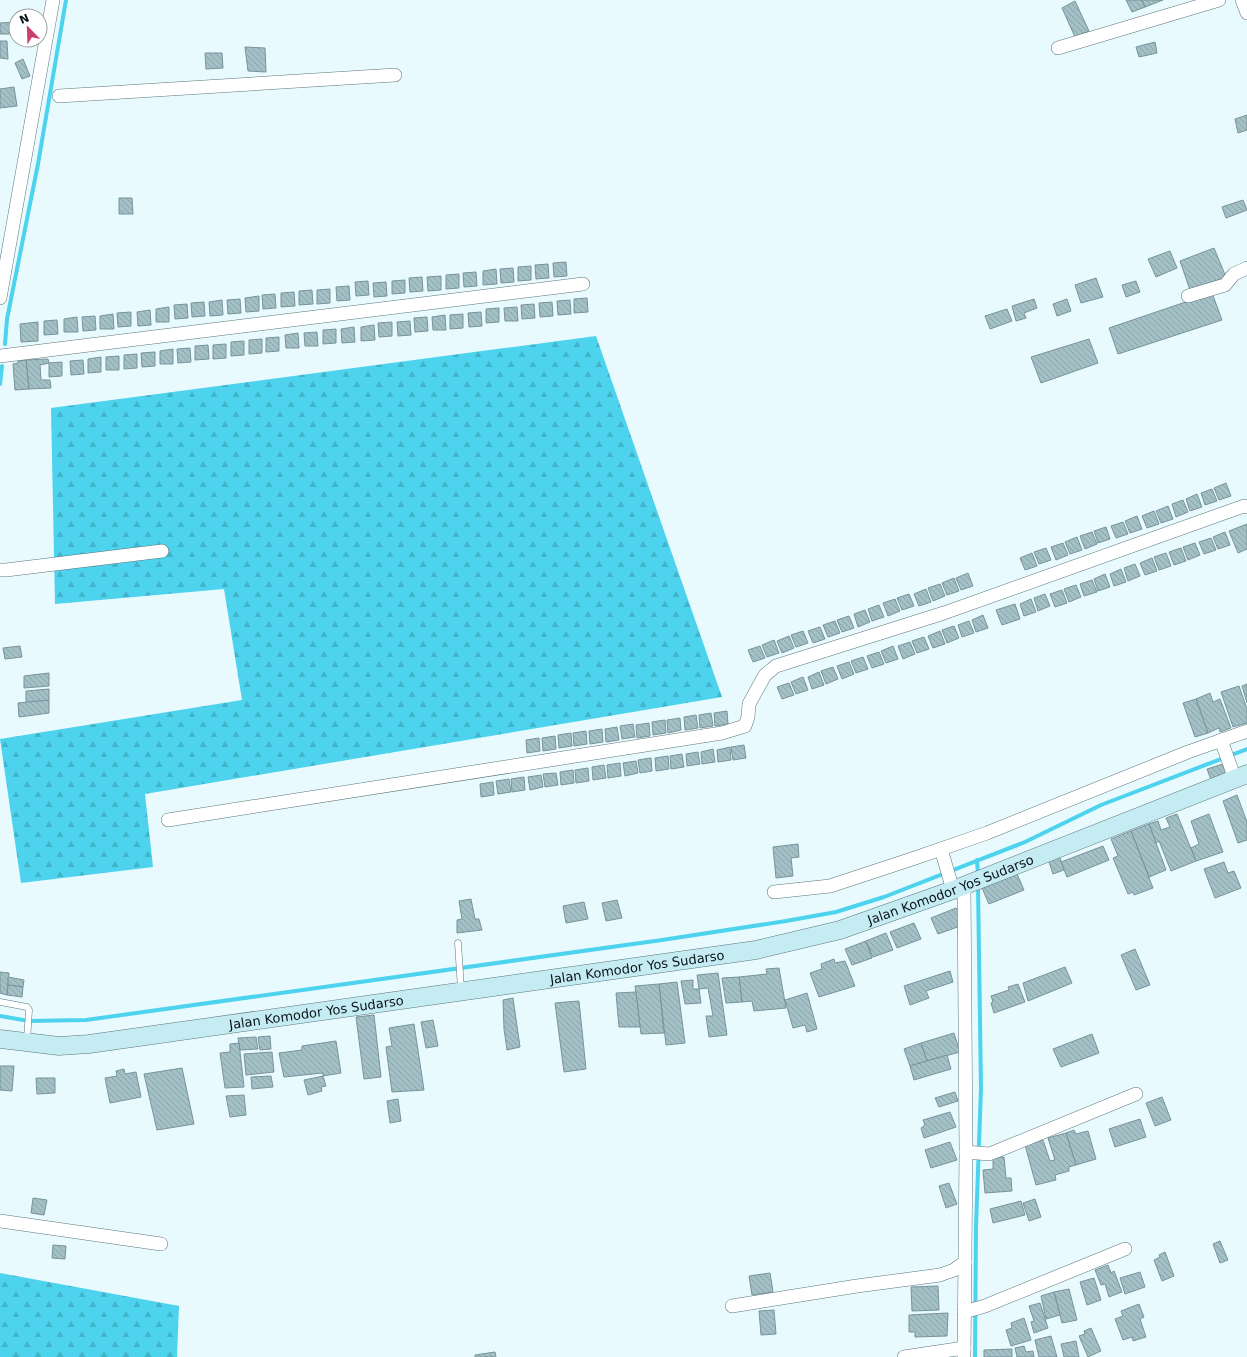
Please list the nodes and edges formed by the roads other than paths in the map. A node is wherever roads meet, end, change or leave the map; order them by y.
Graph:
1 (53, 0) edge
2 (1219, 0) edge
3 (1242, 0) edge
4 (1247, 13) edge
5 (1058, 48) dead end
6 (395, 75) dead end
7 (59, 96) dead end
8 (1247, 268) edge
9 (583, 284) dead end
10 (1188, 296) dead end
11 (0, 298) edge
12 (0, 356) edge
13 (1247, 507) edge
14 (162, 551) dead end
15 (0, 570) edge
16 (1247, 731) edge
17 (1222, 743) junction
18 (1237, 772) edge
19 (168, 820) dead end
20 (942, 853) junction
21 (965, 883) junction
22 (774, 892) dead end
23 (458, 943) dead end
24 (461, 984) junction
25 (0, 1002) edge
26 (27, 1037) junction
27 (0, 1039) edge
28 (1136, 1094) dead end
29 (969, 1152) junction
30 (0, 1221) edge
31 (161, 1244) dead end
32 (1125, 1249) dead end
33 (965, 1262) junction
34 (732, 1306) dead end
35 (966, 1311) junction
36 (964, 1353) edge
37 (904, 1357) edge

1 - 11 street
2 - 5 street
3 - 4 street
6 - 7 street
8 - 10 street
9 - 12 street
13 - 19 street
14 - 15 street
16 - 17 street
17 - 18 street
17 - 20 street
18 - 21 street, Jalan Komodor Yos Sudarso
20 - 21 street
20 - 22 street
21 - 24 street, Jalan Komodor Yos Sudarso
21 - 29 street
23 - 24 lane
24 - 26 street, Jalan Komodor Yos Sudarso
25 - 26 lane
26 - 27 street, Jalan Komodor Yos Sudarso
28 - 29 street
29 - 33 street
30 - 31 street
32 - 35 street
33 - 34 street
33 - 35 street
35 - 36 street
36 - 37 street

